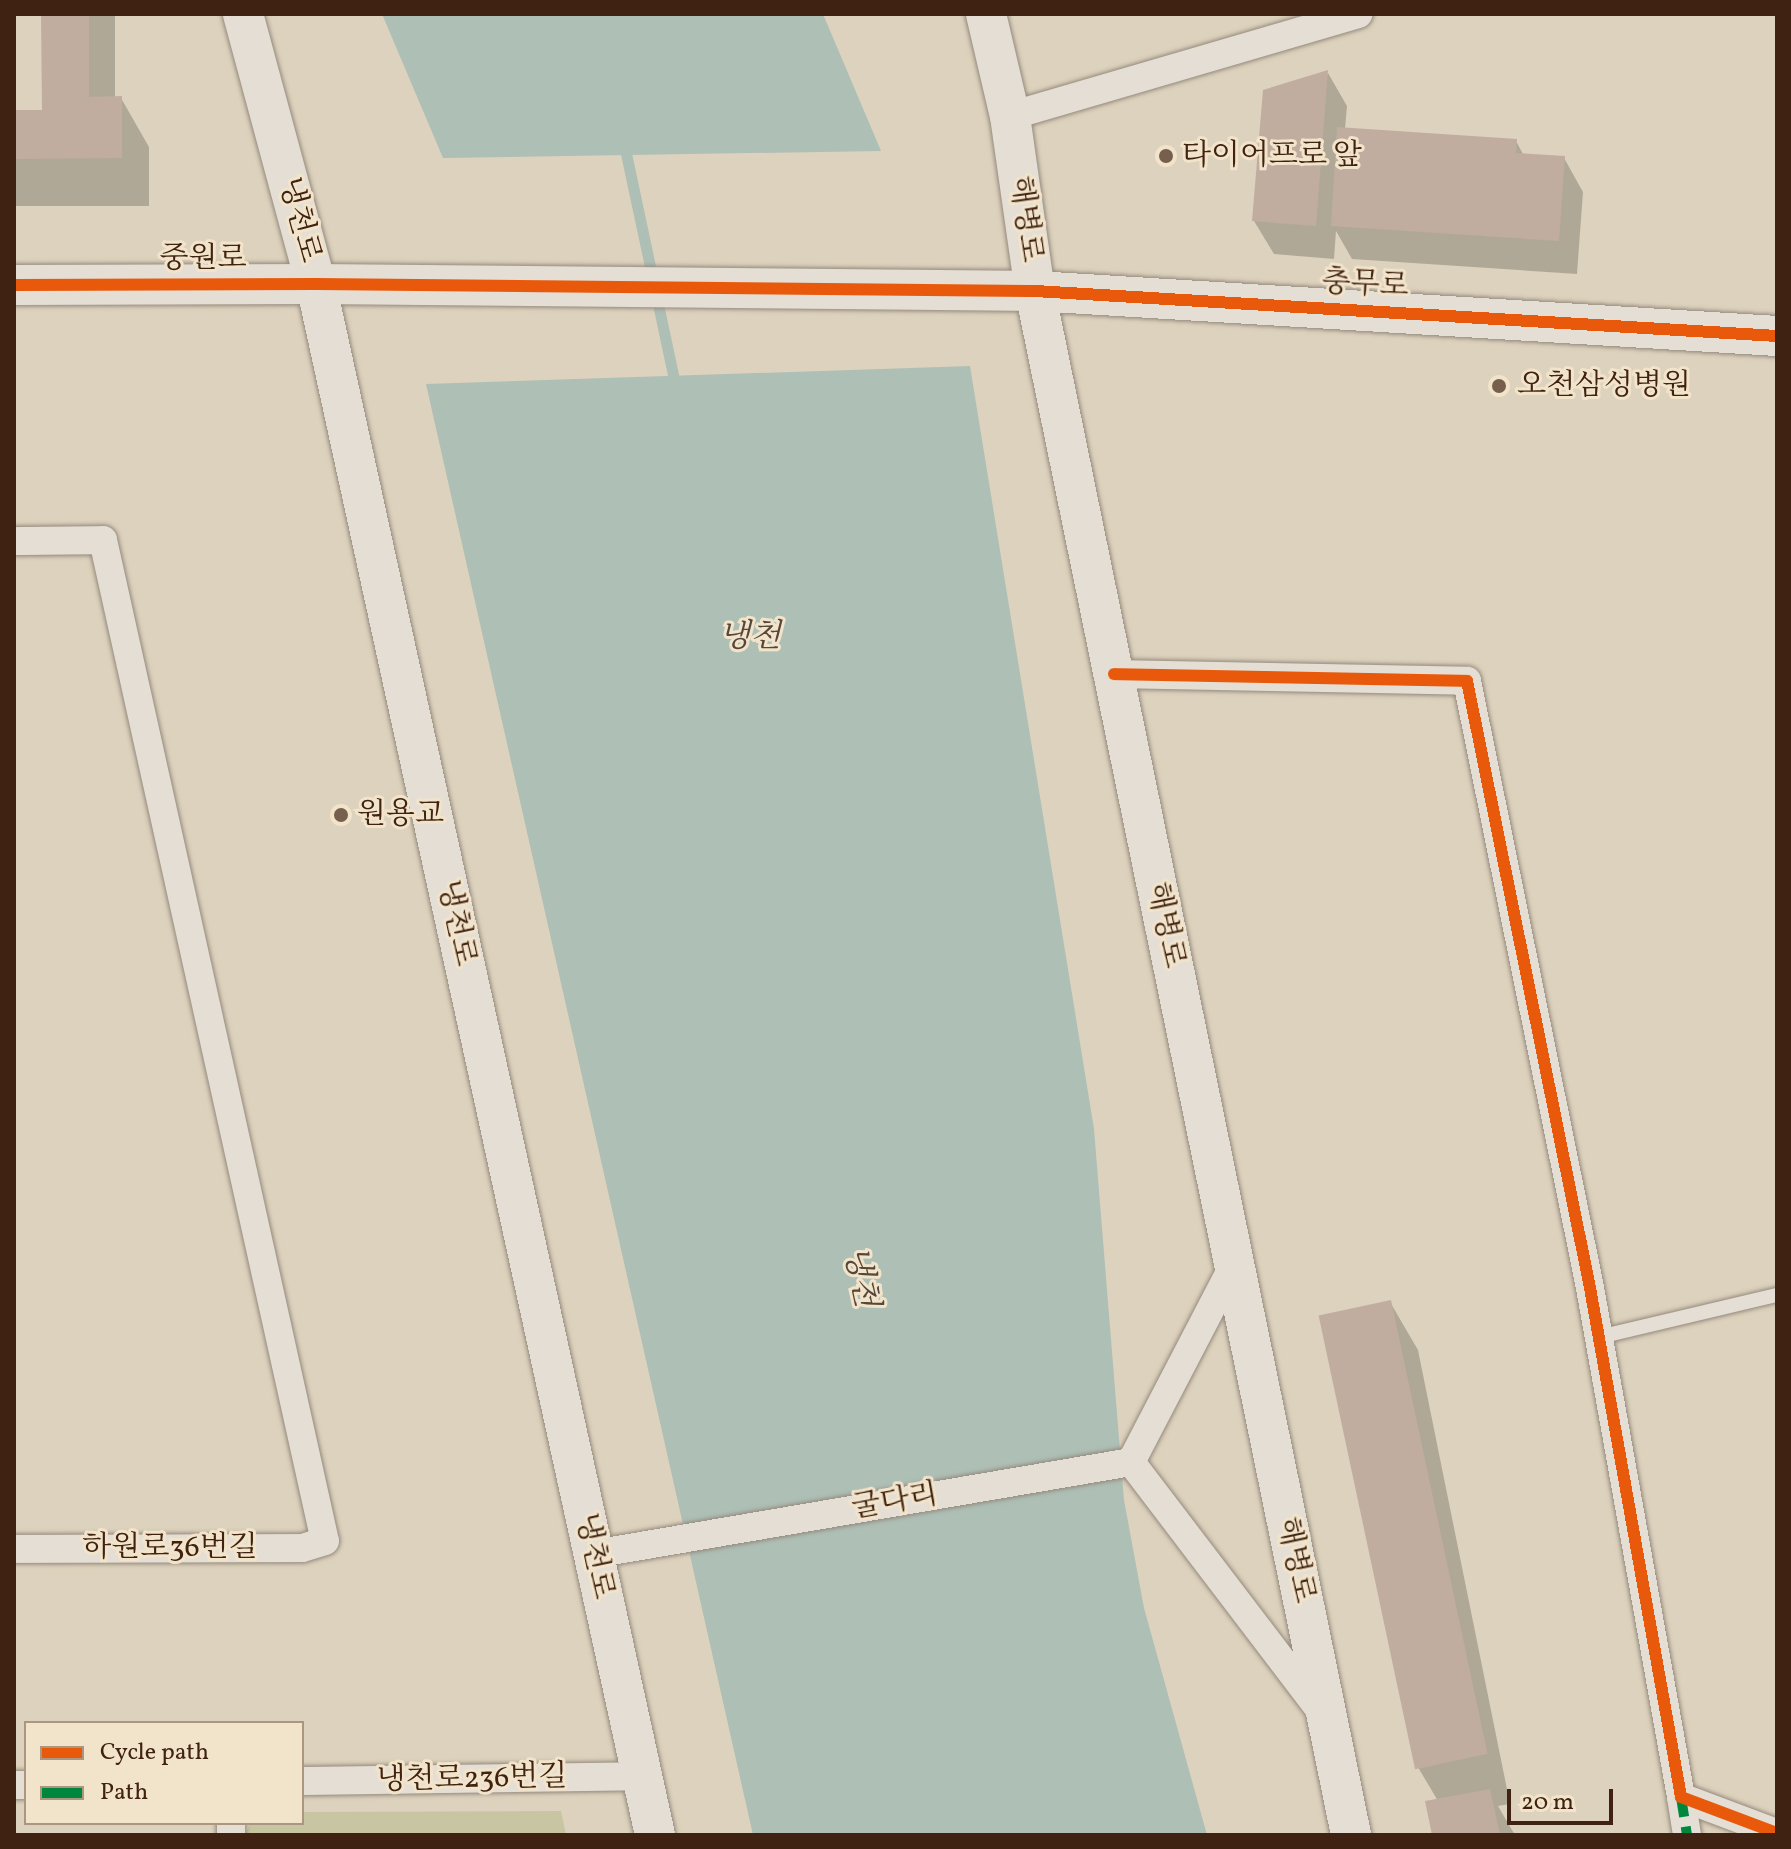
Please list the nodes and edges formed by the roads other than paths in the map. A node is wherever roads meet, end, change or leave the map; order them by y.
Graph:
1 (243, 14) edge
2 (986, 14) edge
3 (1358, 14) edge
4 (1010, 116) junction
5 (316, 284) junction
6 (14, 285) edge
7 (951, 291) joint
8 (1035, 291) junction
9 (1777, 336) edge
10 (14, 541) edge
11 (1114, 674) junction
12 (1234, 1264) junction
13 (1777, 1295) edge
14 (1599, 1337) junction
15 (1127, 1463) junction
16 (14, 1549) edge
17 (594, 1554) junction
18 (1327, 1719) junction
19 (642, 1776) junction
20 (304, 1781) edge
21 (1681, 1797) junction
22 (1777, 1833) edge
23 (655, 1835) edge
24 (1351, 1835) edge
25 (1687, 1835) edge

1 - 5 main road, 냉천로
2 - 4 main road, 해병로
3 - 4 street
4 - 8 main road, 해병로
5 - 6 main road, 중원로
5 - 7 main road, 중원로
5 - 17 main road, 냉천로
7 - 8 main road, 충무로
8 - 9 main road, 충무로
8 - 11 main road, 해병로
10 - 16 street, 하원로36번길
11 - 12 main road, 해병로
11 - 14 street
12 - 15 street
12 - 18 main road, 해병로
13 - 14 lane
14 - 21 street
15 - 17 street, 굴다리
15 - 18 street
17 - 19 main road, 냉천로
18 - 24 main road, 해병로
19 - 20 street, 냉천로236번길
19 - 23 main road, 냉천로
21 - 22 street
21 - 25 street

